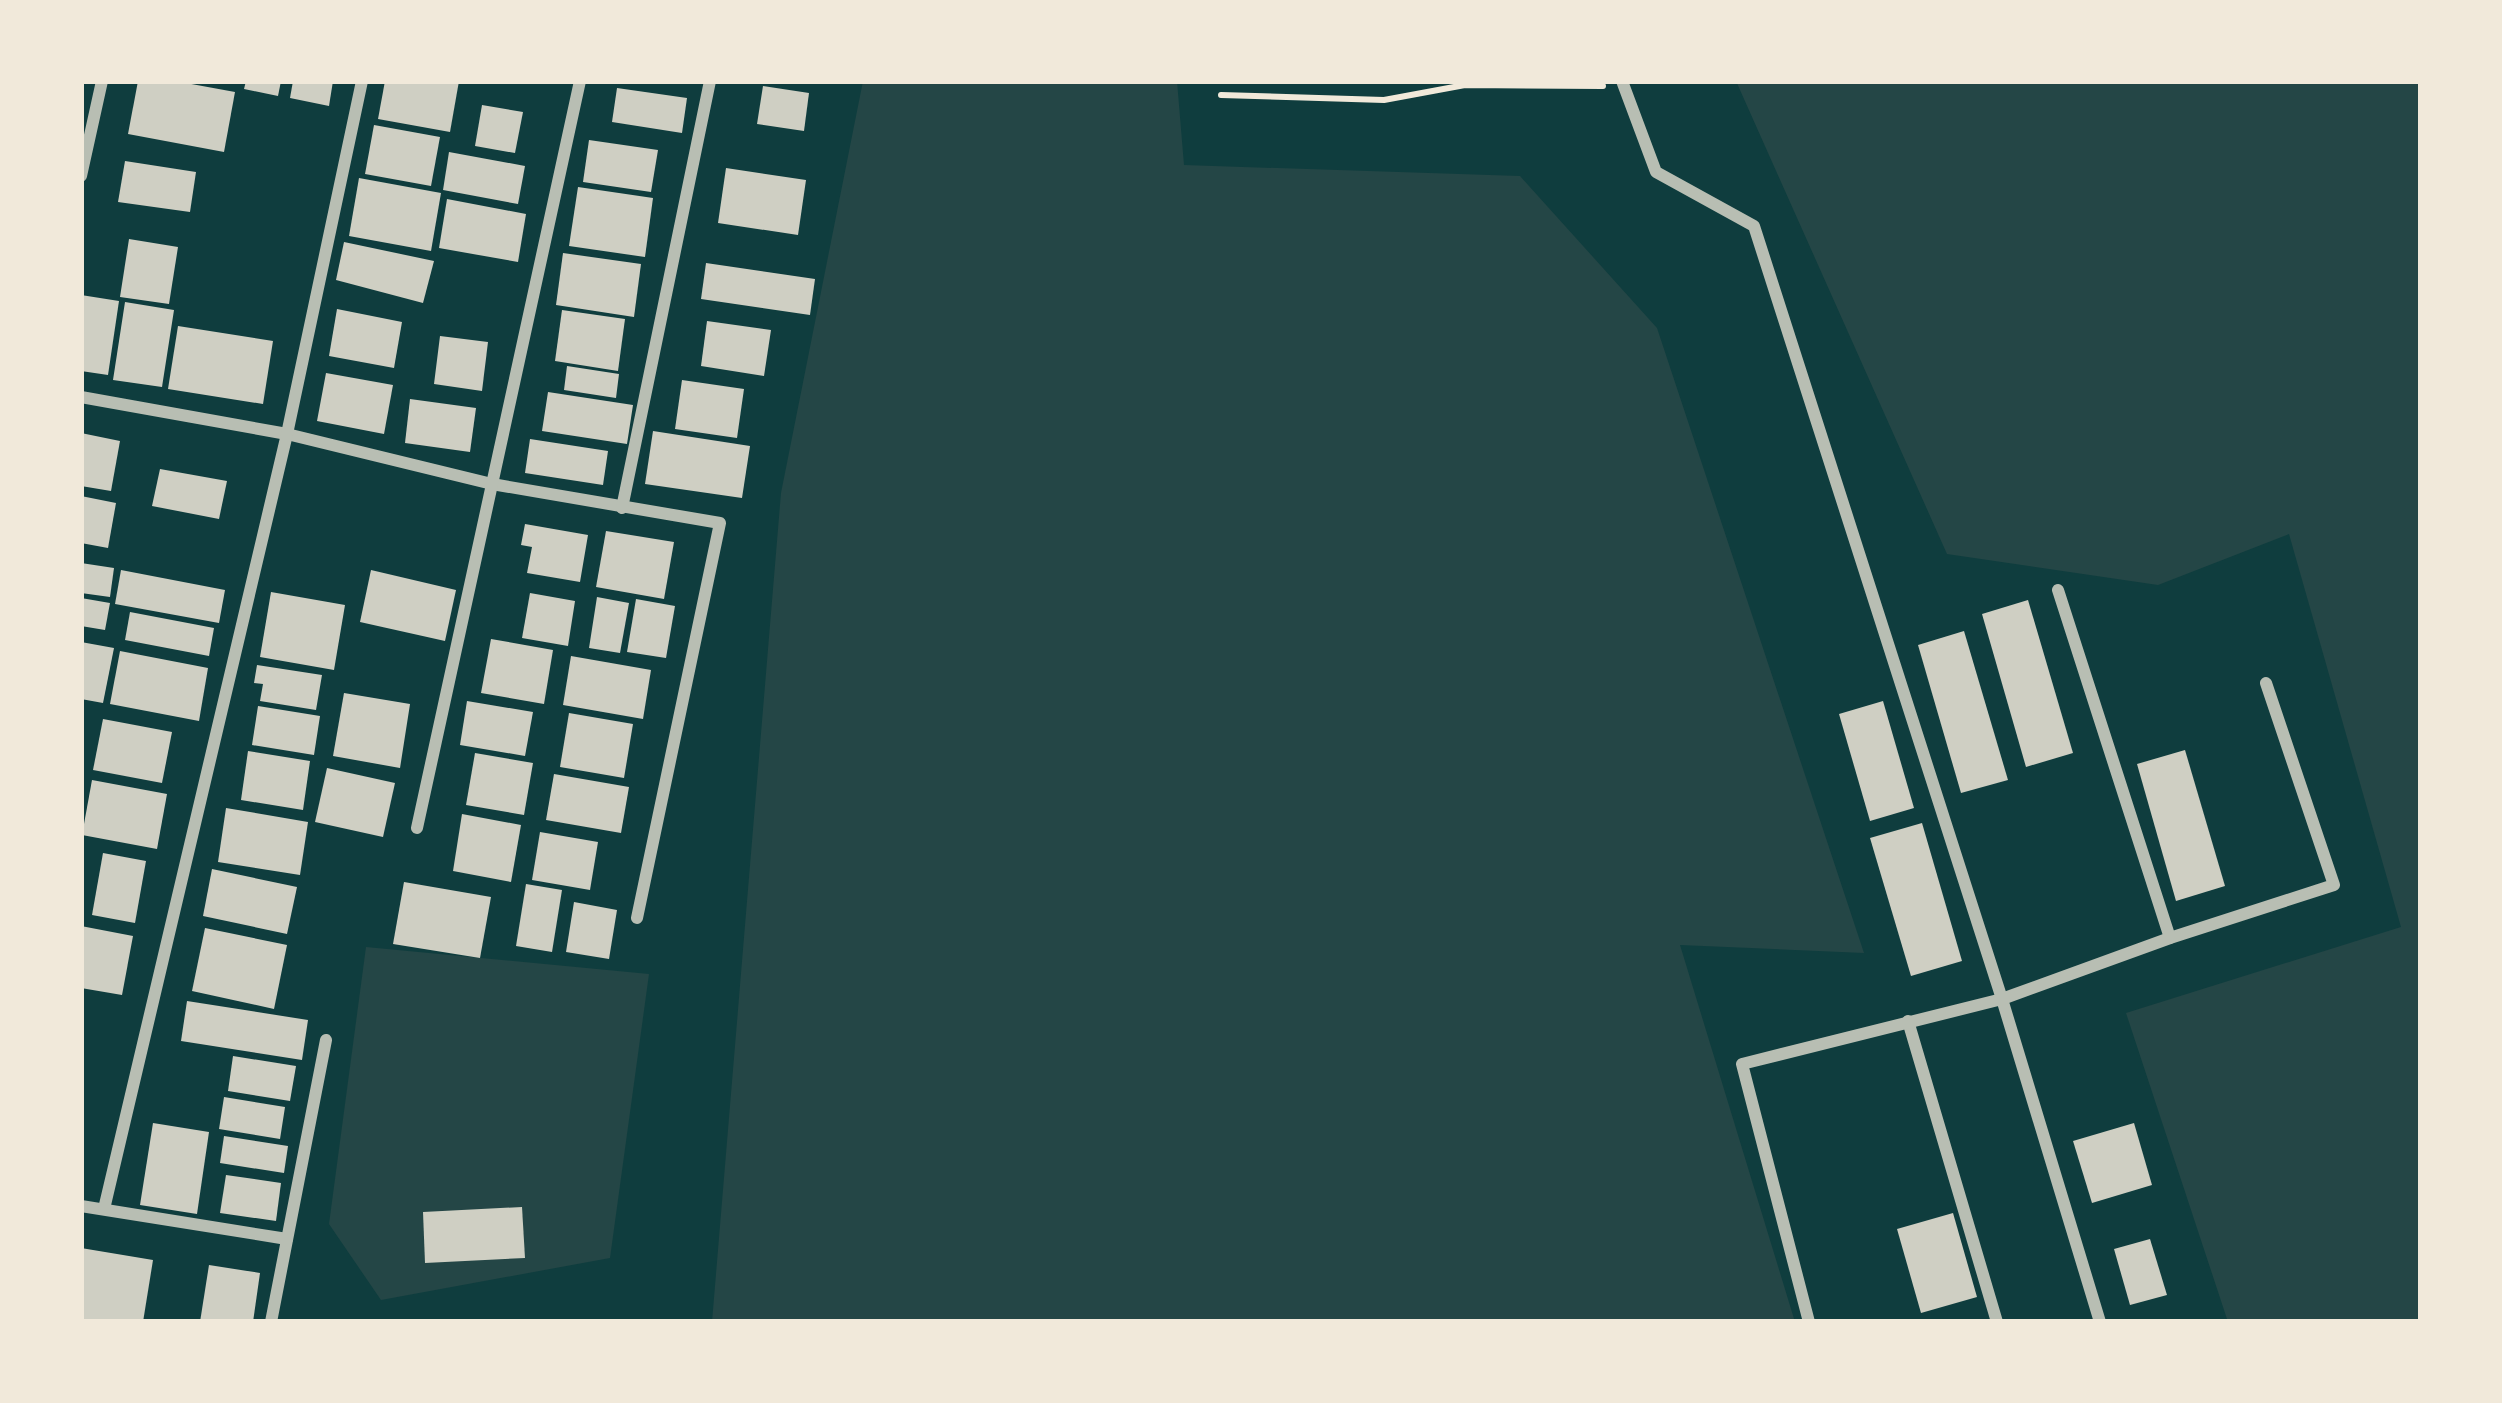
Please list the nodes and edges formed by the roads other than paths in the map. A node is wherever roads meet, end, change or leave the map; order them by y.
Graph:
1 (102, 81) edge
2 (362, 81) edge
3 (580, 81) edge
4 (710, 81) edge
5 (1623, 84) edge
6 (81, 176) edge
7 (81, 397) edge
8 (286, 434) junction
9 (492, 484) junction
10 (622, 508) junction
11 (2059, 590) dead end
12 (2266, 683) dead end
13 (417, 828) dead end
14 (637, 918) dead end
15 (2170, 938) junction
16 (2002, 999) junction
17 (1908, 1021) junction
18 (326, 1040) dead end
19 (81, 1206) edge
20 (104, 1209) junction
21 (287, 1239) junction
22 (271, 1322) edge
23 (1809, 1322) edge
24 (1997, 1322) edge
25 (2100, 1322) edge

1 - 6 street
2 - 8 street
3 - 9 street
4 - 10 street
5 - 16 street
7 - 8 street
8 - 9 street
8 - 20 street
9 - 10 street
9 - 13 street
10 - 14 street
11 - 15 street
12 - 15 street
15 - 16 street
16 - 17 street
16 - 25 street
17 - 23 street
17 - 24 street
18 - 21 street
19 - 20 street
20 - 21 street
21 - 22 street

